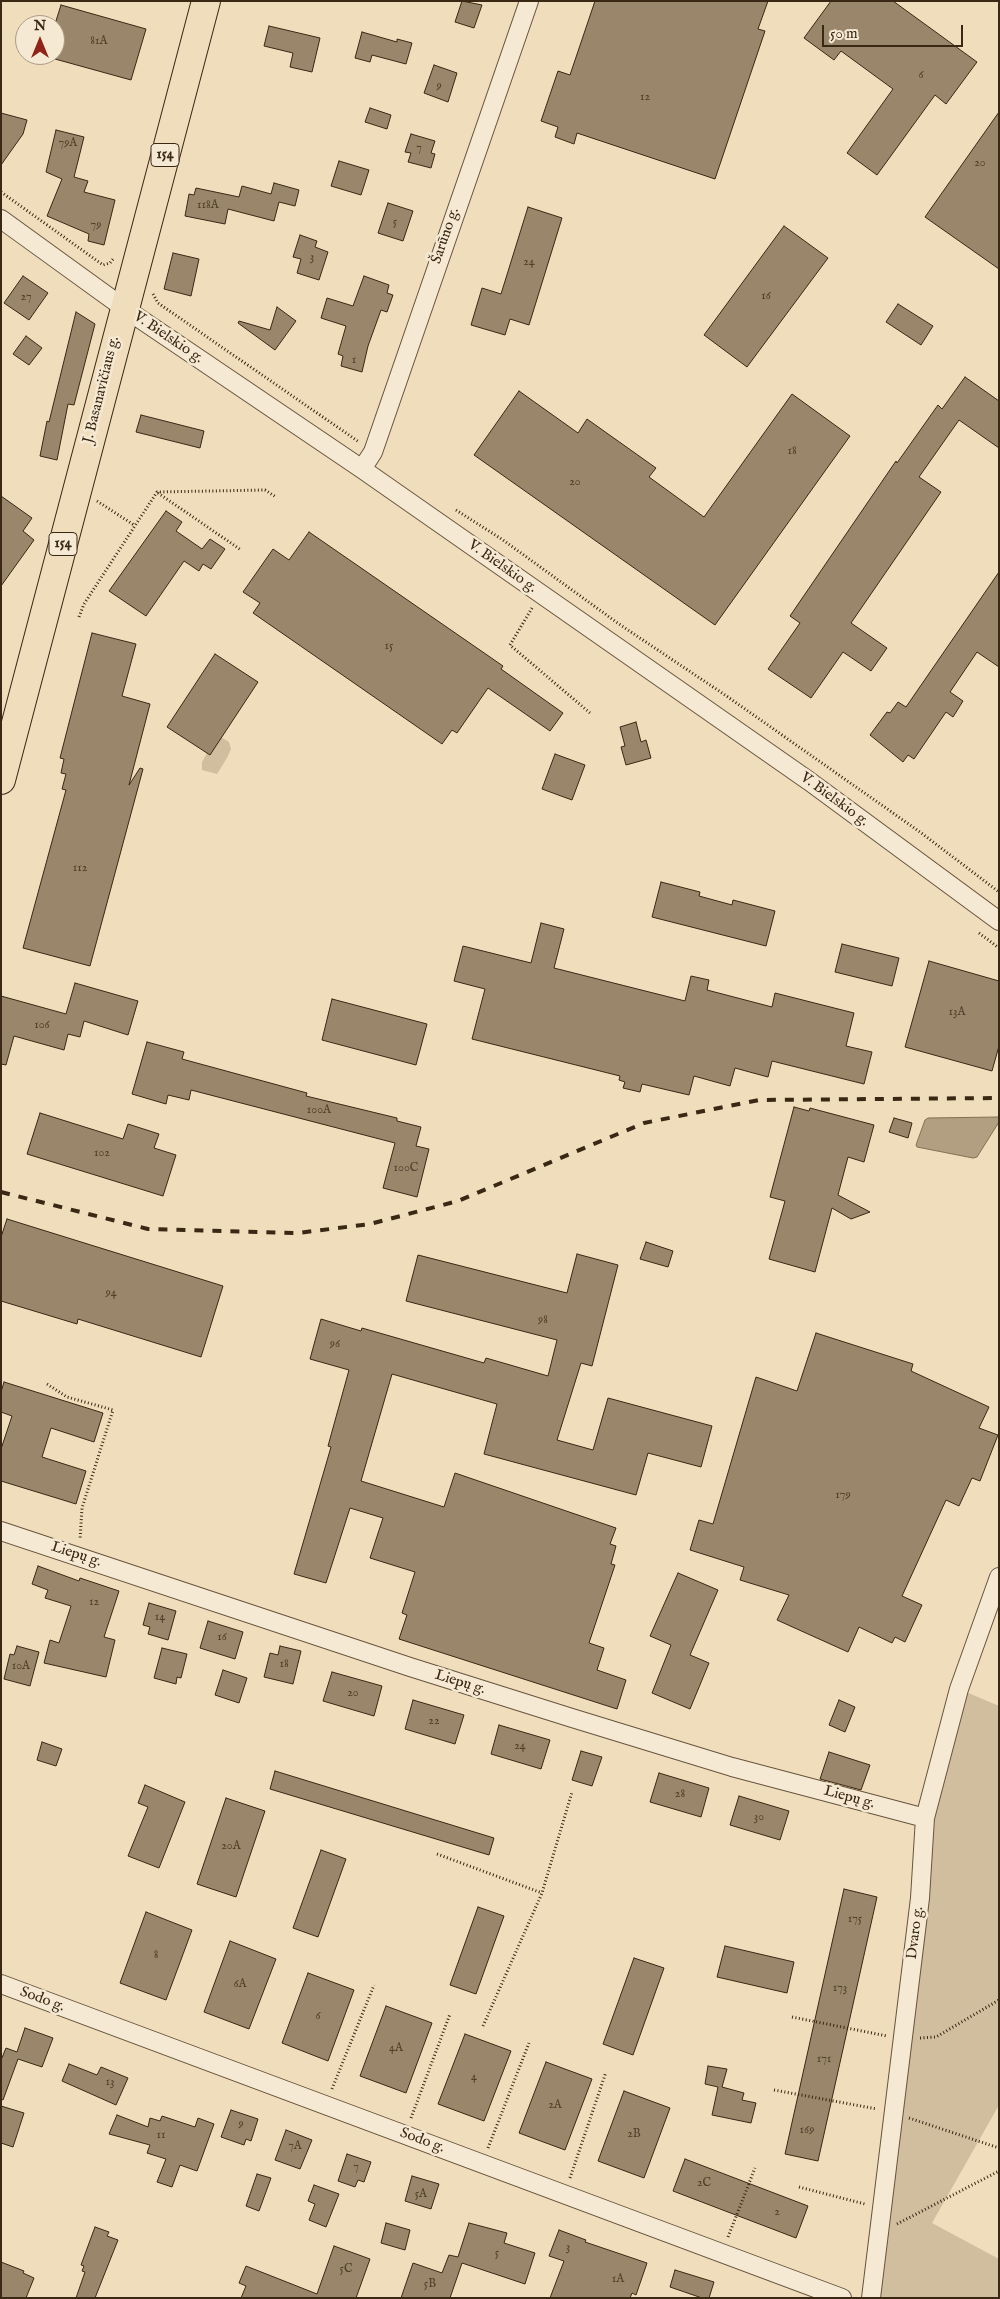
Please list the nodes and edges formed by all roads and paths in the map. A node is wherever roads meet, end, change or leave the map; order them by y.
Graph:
1 (206, 1) edge
2 (529, 1) edge
3 (1, 192) edge
4 (1, 219) edge
5 (116, 252) dead end
6 (155, 287) dead end
7 (124, 308) junction
8 (372, 452) junction
9 (362, 469) junction
10 (77, 488) junction
11 (158, 492) junction
12 (276, 497) dead end
13 (452, 508) dead end
14 (134, 525) junction
15 (241, 550) dead end
16 (540, 594) junction
17 (79, 617) dead end
18 (590, 713) dead end
19 (1, 780) edge
20 (999, 892) edge
21 (999, 921) edge
22 (979, 933) dead end
23 (999, 948) edge
24 (46, 1384) dead end
25 (1, 1531) edge
26 (79, 1556) junction
27 (999, 1577) edge
28 (572, 1792) dead end
29 (925, 1818) junction
30 (437, 1854) dead end
31 (542, 1893) junction
32 (1, 1984) edge
33 (374, 1985) dead end
34 (999, 2000) edge
35 (450, 2014) dead end
36 (792, 2017) dead end
37 (483, 2026) dead end
38 (903, 2039) junction
39 (529, 2043) dead end
40 (606, 2072) dead end
41 (774, 2090) dead end
42 (326, 2105) junction
43 (893, 2113) junction
44 (405, 2134) junction
45 (999, 2148) edge
46 (482, 2163) junction
47 (755, 2168) dead end
48 (999, 2171) edge
49 (799, 2186) dead end
50 (565, 2194) junction
51 (882, 2209) junction
52 (879, 2233) junction
53 (722, 2252) junction
54 (842, 2298) edge
55 (871, 2298) edge

1 - 7 main road, J. Basanavičiaus g. / 154
2 - 8 street, Šarūno g.
3 - 5 path
4 - 7 street, V. Bielskio g.
6 - 8 path
7 - 9 street, V. Bielskio g.
7 - 10 main road, J. Basanavičiaus g. / 154
8 - 9 street, Šarūno g.
9 - 16 street, V. Bielskio g.
10 - 14 path
10 - 19 main road, J. Basanavičiaus g. / 154
11 - 12 path
11 - 14 path
11 - 15 path
13 - 20 path
14 - 17 path
16 - 18 path
16 - 21 street, V. Bielskio g.
22 - 23 path
24 - 26 path
25 - 26 street, Liepų g.
26 - 29 street, Liepų g.
27 - 29 street, Dvaro g.
28 - 31 path
29 - 38 street, Dvaro g.
30 - 31 path
31 - 37 path
32 - 42 street, Sodo g.
33 - 42 path
34 - 38 path
35 - 44 path
36 - 38 path
38 - 43 street, Dvaro g.
39 - 46 path
40 - 50 path
41 - 43 path
42 - 44 street, Sodo g.
43 - 45 path
43 - 51 street, Dvaro g.
44 - 46 street, Sodo g.
46 - 50 street, Sodo g.
47 - 53 path
48 - 52 path
49 - 51 path
50 - 53 street, Sodo g.
51 - 52 street, Dvaro g.
52 - 55 street, Dvaro g.
53 - 54 street, Sodo g.

